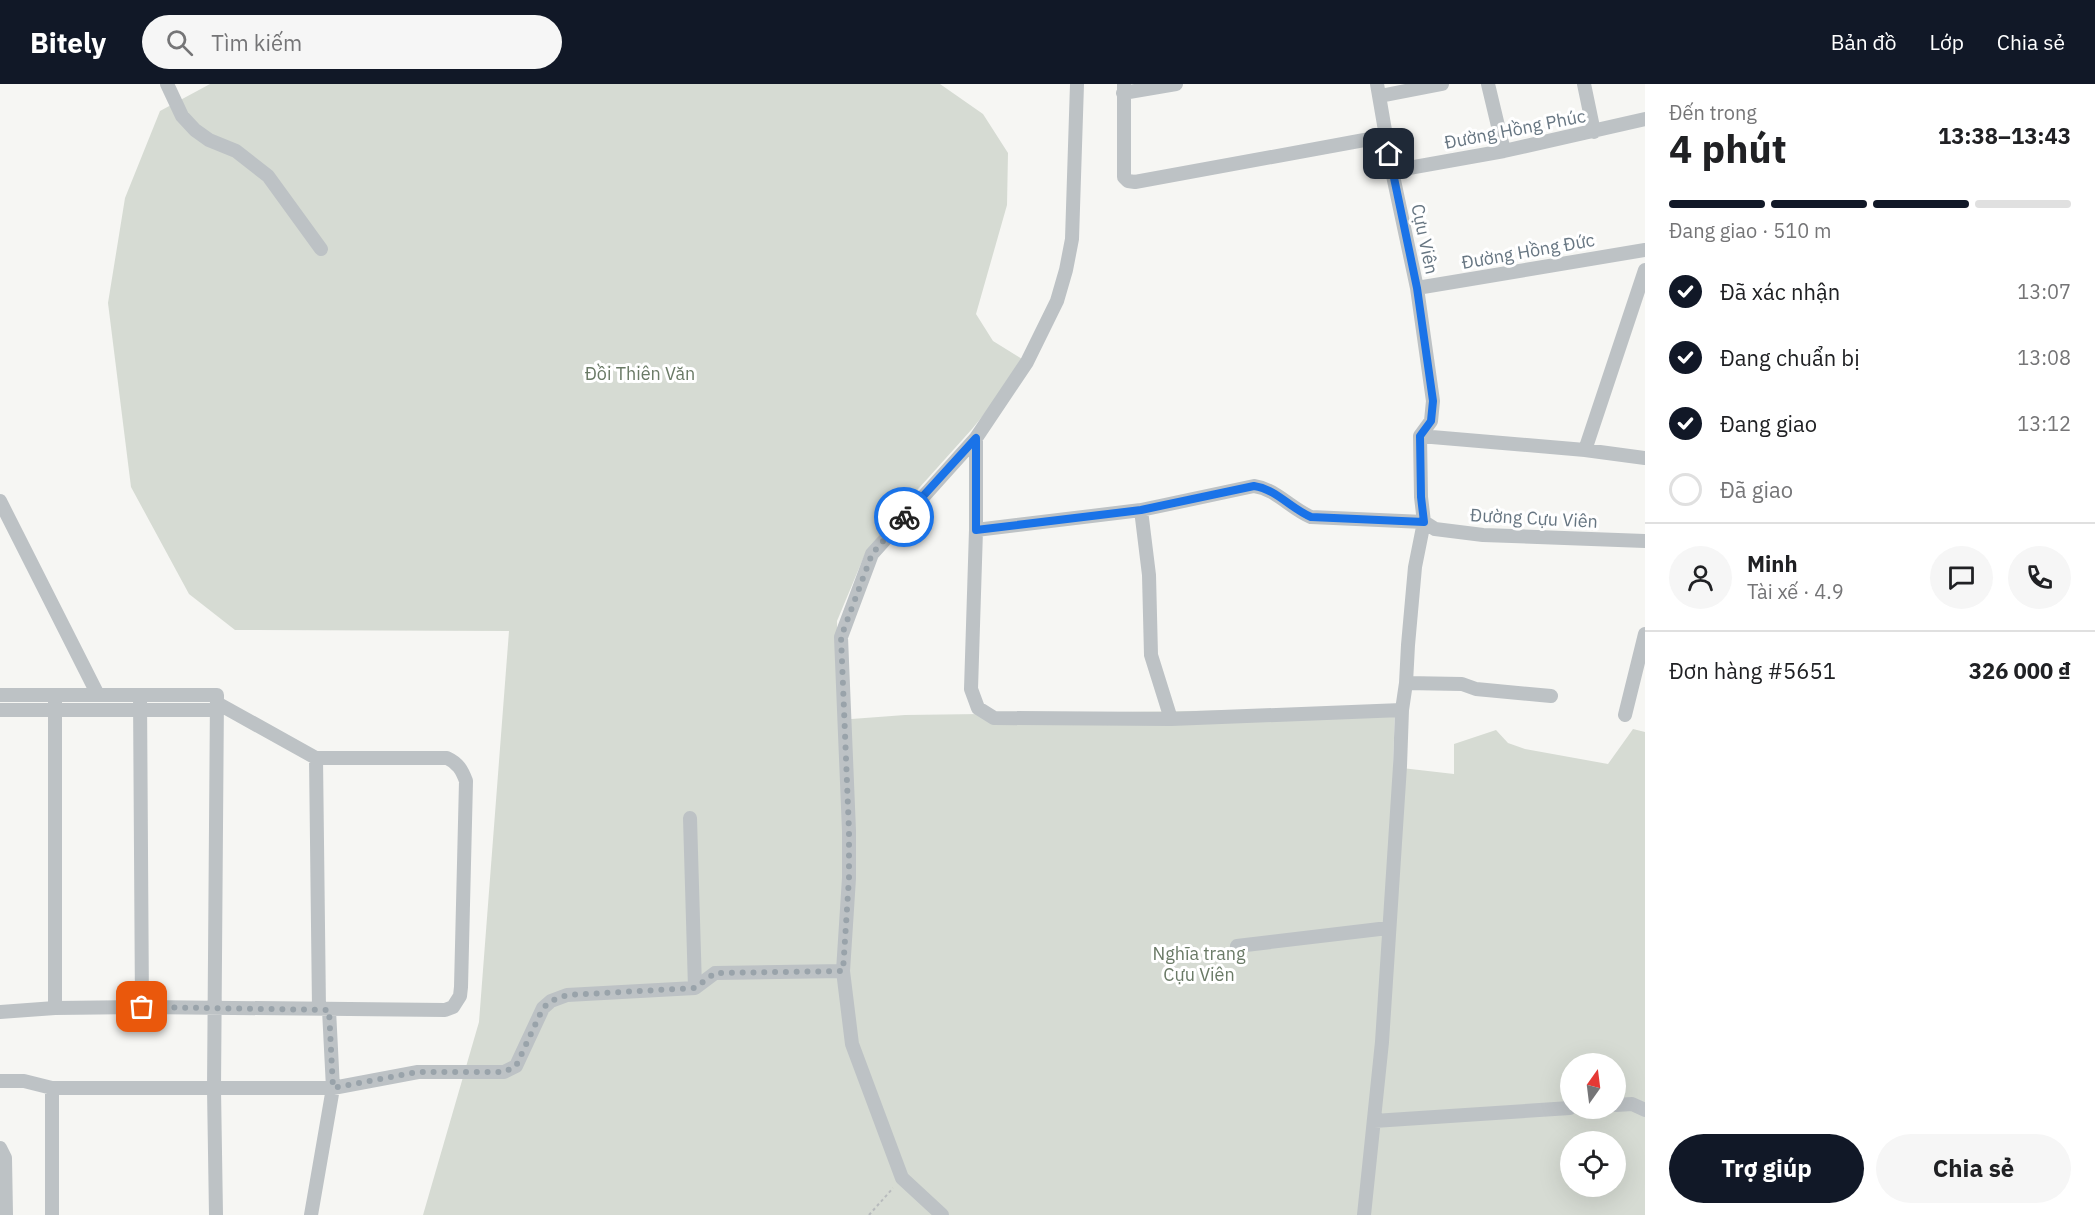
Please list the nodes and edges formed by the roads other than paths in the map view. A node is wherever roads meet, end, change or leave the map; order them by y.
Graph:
1 (167, 84) edge
2 (1077, 84) edge
3 (1176, 84) edge
4 (1442, 84) edge
5 (1488, 84) edge
6 (1584, 84) edge
7 (1124, 89) edge
8 (1378, 90) edge
9 (1645, 119) edge
10 (1594, 132) junction
11 (1386, 136) junction
12 (1504, 150) junction
13 (1392, 171) junction
14 (321, 249) dead end
15 (1645, 250) edge
16 (1645, 270) edge
17 (1417, 288) junction
18 (1420, 436) junction
19 (976, 438) junction
20 (1585, 450) junction
21 (1645, 458) edge
22 (0, 501) edge
23 (1141, 510) junction
24 (1424, 522) junction
25 (976, 530) junction
26 (1645, 541) edge
27 (1645, 634) edge
28 (1406, 683) junction
29 (0, 695) edge
30 (55, 695) junction
31 (98, 695) junction
32 (140, 695) junction
33 (1551, 696) dead end
34 (217, 703) junction
35 (0, 710) edge
36 (55, 710) junction
37 (1402, 710) junction
38 (140, 711) junction
39 (1625, 715) dead end
40 (1172, 719) junction
41 (316, 758) junction
42 (690, 818) dead end
43 (1388, 928) junction
44 (1237, 946) dead end
45 (843, 971) junction
46 (695, 988) junction
47 (142, 1007) junction
48 (55, 1008) junction
49 (216, 1009) junction
50 (324, 1010) junction
51 (0, 1012) edge
52 (0, 1081) edge
53 (52, 1088) junction
54 (333, 1088) junction
55 (214, 1089) junction
56 (1626, 1104) edge
57 (1560, 1109) edge
58 (1645, 1110) edge
59 (1374, 1121) junction
60 (0, 1148) edge
61 (6, 1215) edge
62 (52, 1215) edge
63 (216, 1215) edge
64 (311, 1215) edge
65 (942, 1215) edge
66 (1364, 1215) edge

1 - 14 street
2 - 19 street
3 - 7 street
4 - 8 street
5 - 12 street
6 - 10 street
7 - 11 street
8 - 11 street, Cựu Viên
9 - 10 street, Đường Hồng Phúc
10 - 12 street, Đường Hồng Phúc
11 - 13 street, Cựu Viên
12 - 13 street, Đường Hồng Phúc
13 - 17 street, Cựu Viên
15 - 17 street, Đường Hồng Đức
16 - 20 street
17 - 18 street, Cựu Viên
18 - 20 street
18 - 24 street
19 - 25 street
19 - 45 street
20 - 21 street
22 - 31 street
23 - 24 street, Đường Cựu Viên
23 - 25 street, Đường Cựu Viên
23 - 40 street
24 - 26 street, Đường Cựu Viên
24 - 28 street
25 - 40 street
27 - 39 street
28 - 33 street
28 - 37 street
29 - 30 street
30 - 31 street
30 - 36 street
31 - 32 street
32 - 34 street
32 - 38 street
34 - 38 street
34 - 41 street
34 - 49 street
35 - 36 street
36 - 38 street
36 - 48 street
37 - 40 street
37 - 43 street
38 - 47 street
41 - 50 street
41 - 50 street
42 - 46 street
43 - 44 street
43 - 59 street
45 - 46 street
45 - 65 street
46 - 54 street
47 - 48 street
47 - 49 street
48 - 51 street
49 - 50 street
49 - 55 street
50 - 54 street
52 - 53 street
53 - 55 street
53 - 62 street
54 - 55 street
54 - 64 street
55 - 63 street
56 - 58 street
57 - 59 street
59 - 66 street
60 - 61 street

